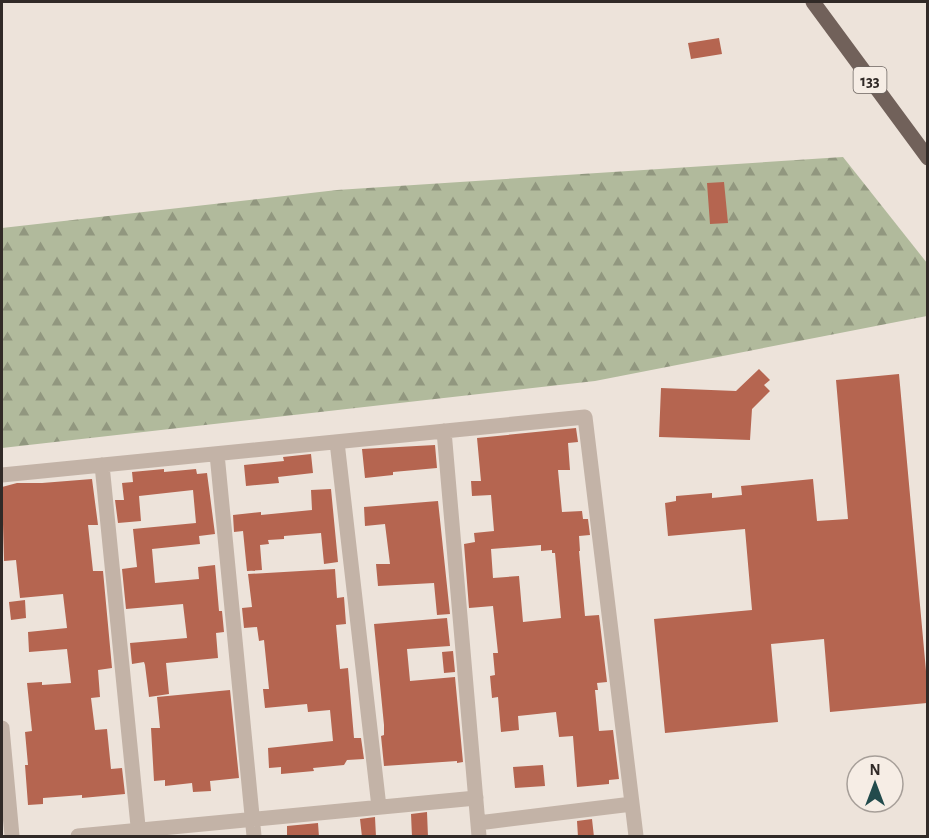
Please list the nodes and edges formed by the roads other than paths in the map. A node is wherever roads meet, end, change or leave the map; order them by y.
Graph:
1 (813, 2) edge
2 (927, 158) edge
3 (444, 431) junction
4 (337, 442) junction
5 (217, 454) junction
6 (102, 465) junction
7 (2, 475) edge
8 (2, 728) edge
9 (476, 798) junction
10 (632, 804) junction
11 (379, 807) junction
12 (252, 819) junction
13 (479, 830) edge
14 (138, 834) edge
15 (12, 837) edge
16 (78, 837) edge
17 (254, 837) edge
18 (636, 837) edge

1 - 2 main road, 133
3 - 4 street
3 - 9 street
3 - 10 street
4 - 5 street
4 - 11 street
5 - 6 street
5 - 12 street
6 - 7 street
6 - 14 street
8 - 15 street
9 - 11 street
9 - 13 street
10 - 13 street
10 - 18 street
11 - 12 street
12 - 14 street
12 - 17 street
14 - 16 street

